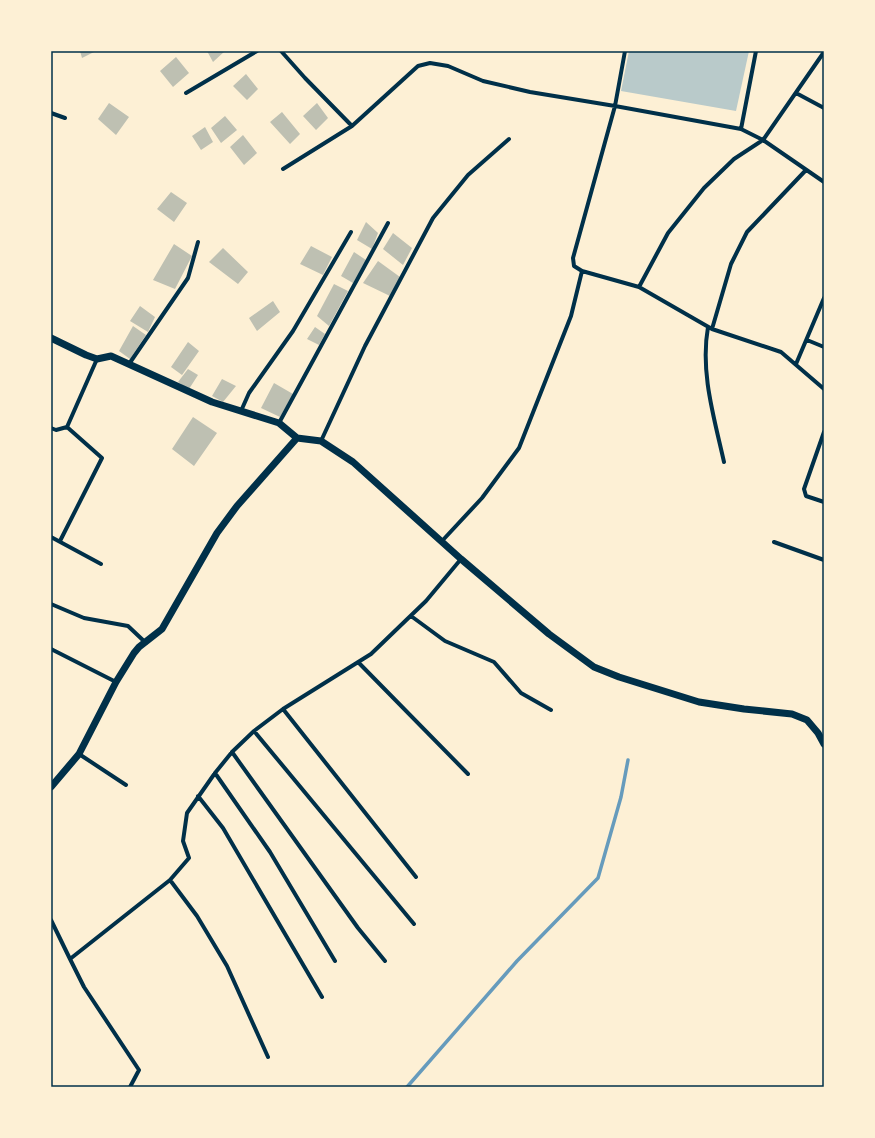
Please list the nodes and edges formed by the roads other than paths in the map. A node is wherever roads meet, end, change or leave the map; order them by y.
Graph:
1 (257, 51) edge
2 (281, 51) edge
3 (625, 51) edge
4 (756, 51) edge
5 (824, 52) edge
6 (186, 93) dead end
7 (796, 93) junction
8 (615, 106) junction
9 (824, 108) edge
10 (51, 113) edge
11 (65, 118) dead end
12 (352, 126) junction
13 (741, 130) junction
14 (509, 139) dead end
15 (763, 140) junction
16 (283, 169) dead end
17 (806, 170) junction
18 (824, 182) edge
19 (388, 223) dead end
20 (351, 232) dead end
21 (198, 242) dead end
22 (582, 271) junction
23 (639, 286) junction
24 (824, 298) edge
25 (708, 326) junction
26 (712, 330) junction
27 (51, 338) edge
28 (807, 340) junction
29 (824, 347) edge
30 (97, 359) junction
31 (129, 364) junction
32 (796, 364) junction
33 (824, 389) edge
34 (241, 411) junction
35 (279, 422) junction
36 (67, 427) junction
37 (51, 428) edge
38 (824, 432) edge
39 (297, 438) junction
40 (321, 441) junction
41 (724, 462) dead end
42 (824, 502) edge
43 (51, 537) edge
44 (60, 541) junction
45 (442, 541) junction
46 (774, 542) dead end
47 (461, 559) junction
48 (824, 560) edge
49 (101, 564) dead end
50 (51, 604) edge
51 (411, 616) junction
52 (146, 642) junction
53 (51, 649) edge
54 (358, 662) junction
55 (116, 682) junction
56 (283, 709) junction
57 (551, 710) dead end
58 (254, 731) junction
59 (824, 744) edge
60 (232, 752) junction
61 (80, 754) junction
62 (215, 773) junction
63 (468, 774) dead end
64 (53, 783) edge
65 (126, 785) dead end
66 (198, 796) junction
67 (416, 877) dead end
68 (170, 880) junction
69 (51, 920) edge
70 (414, 924) dead end
71 (70, 959) junction
72 (335, 961) dead end
73 (385, 961) dead end
74 (322, 997) dead end
75 (268, 1057) dead end
76 (130, 1087) edge

1 - 6 street
2 - 12 street
3 - 8 street
4 - 13 street
5 - 7 street
7 - 9 street
7 - 15 street
8 - 12 street
8 - 13 street
8 - 22 street
10 - 11 street
12 - 16 street
13 - 15 street
14 - 40 street
15 - 17 street
15 - 23 street
17 - 18 street
17 - 26 street
19 - 35 street
20 - 34 street
21 - 31 street
22 - 23 street
22 - 45 street
23 - 25 street
24 - 28 street
25 - 26 street
25 - 41 street
26 - 32 street
27 - 30 street
28 - 29 street
28 - 32 street
30 - 31 street
30 - 36 street
31 - 34 street
32 - 33 street
34 - 35 street
35 - 39 street
36 - 37 street
36 - 44 street
38 - 42 street
39 - 40 street
39 - 52 street
40 - 45 street
43 - 44 street
44 - 49 street
45 - 47 street
46 - 48 street
47 - 51 street
47 - 59 street
50 - 52 street
51 - 54 street
51 - 57 street
52 - 55 street
53 - 55 street
54 - 56 street
54 - 63 street
55 - 61 street
56 - 58 street
56 - 67 street
58 - 60 street
58 - 70 street
60 - 62 street
60 - 73 street
61 - 64 street
61 - 65 street
62 - 66 street
62 - 72 street
66 - 68 street
66 - 74 street
68 - 71 street
68 - 75 street
69 - 71 street
71 - 76 street

